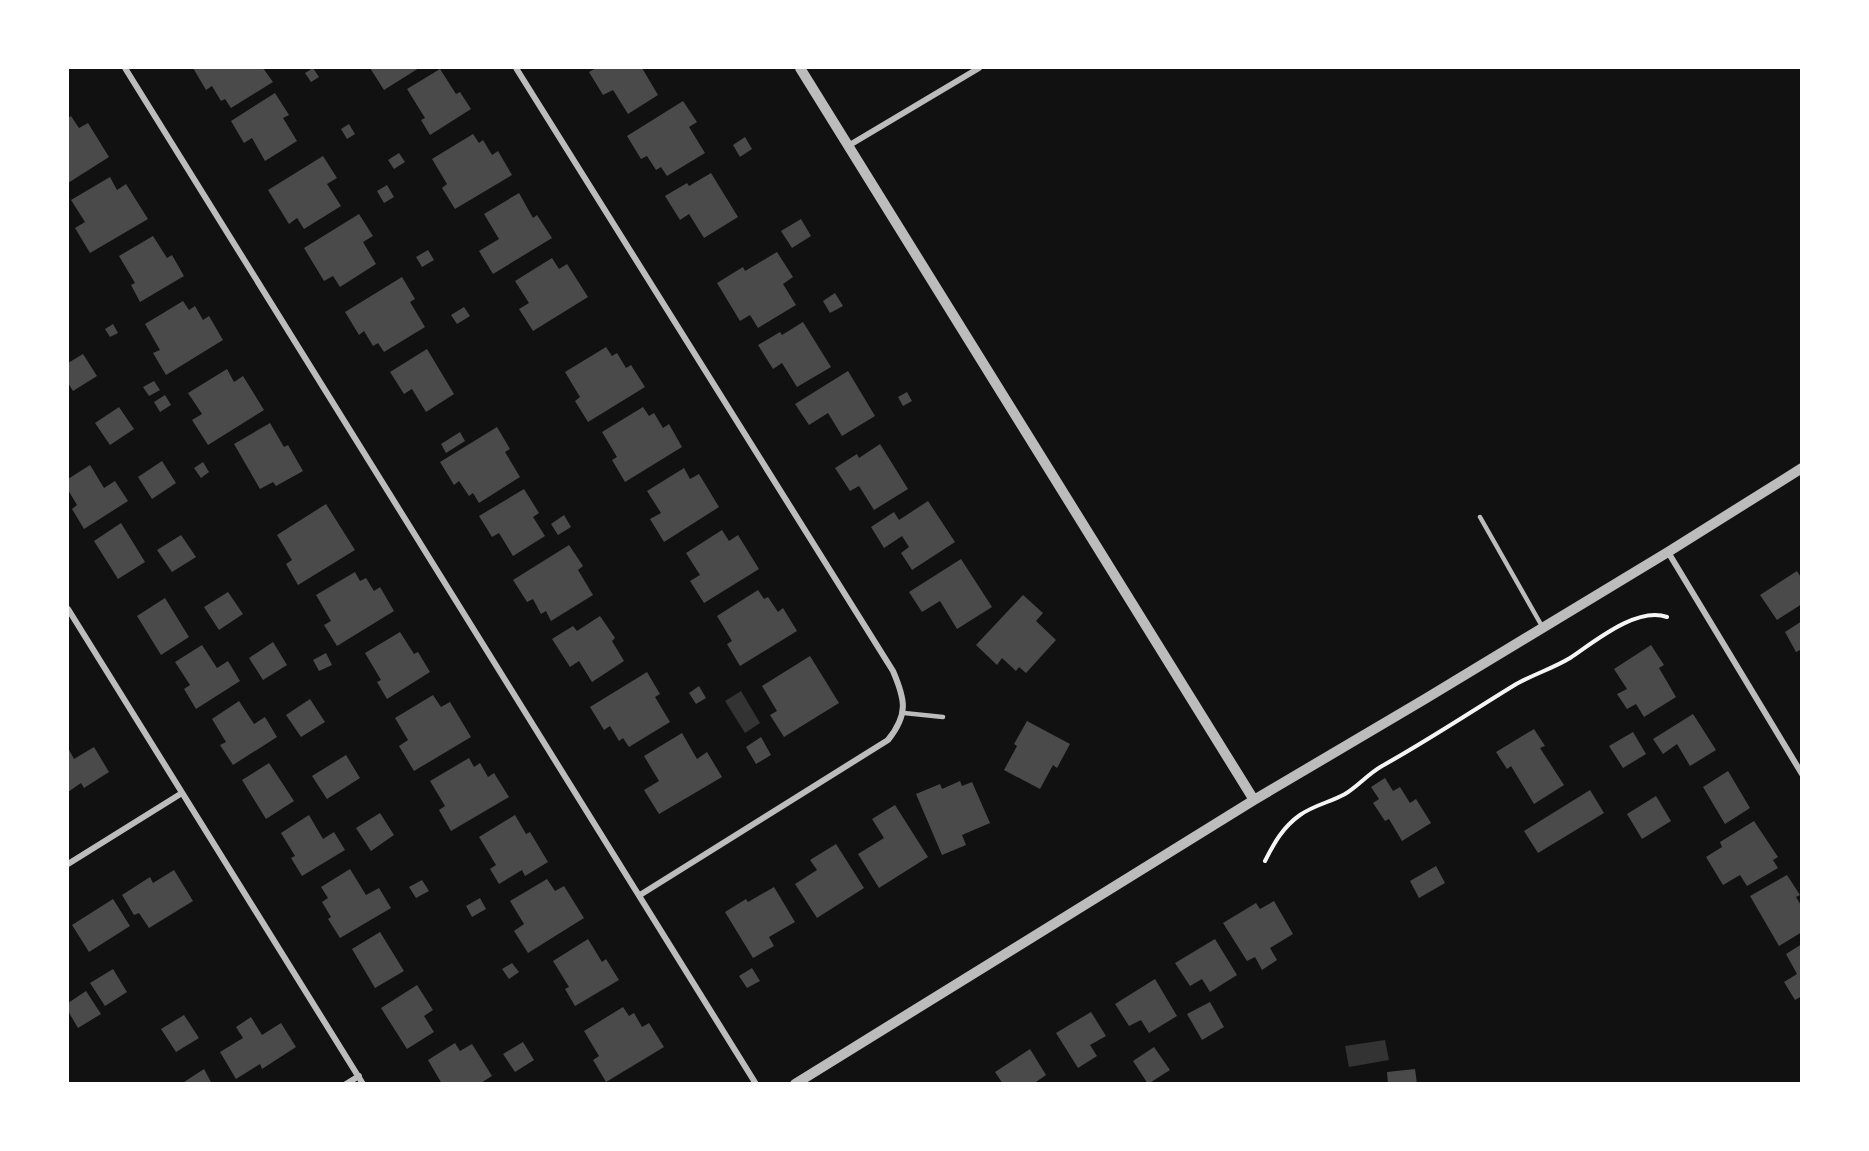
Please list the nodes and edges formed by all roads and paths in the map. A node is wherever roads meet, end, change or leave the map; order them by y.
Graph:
1 (124, 68) edge
2 (516, 68) edge
3 (800, 68) edge
4 (979, 68) edge
5 (848, 146) junction
6 (1802, 468) edge
7 (1480, 518) dead end
8 (1668, 552) junction
9 (68, 609) edge
10 (1667, 617) dead end
11 (1543, 628) junction
12 (904, 713) junction
13 (943, 717) dead end
14 (1802, 774) edge
15 (182, 793) junction
16 (1254, 800) junction
17 (1266, 861) dead end
18 (68, 864) edge
19 (640, 895) junction
20 (359, 1076) junction
21 (346, 1083) edge
22 (363, 1083) edge
23 (756, 1083) edge
24 (795, 1083) edge

1 - 19 street
2 - 12 street
3 - 5 street
4 - 5 street
5 - 16 street
6 - 8 street
7 - 11 lane
8 - 11 street
8 - 14 street
9 - 15 street
10 - 17 path
11 - 16 street
12 - 13 lane
12 - 19 street
15 - 18 street
15 - 20 street
16 - 24 street
19 - 23 street
20 - 21 street
20 - 22 street

